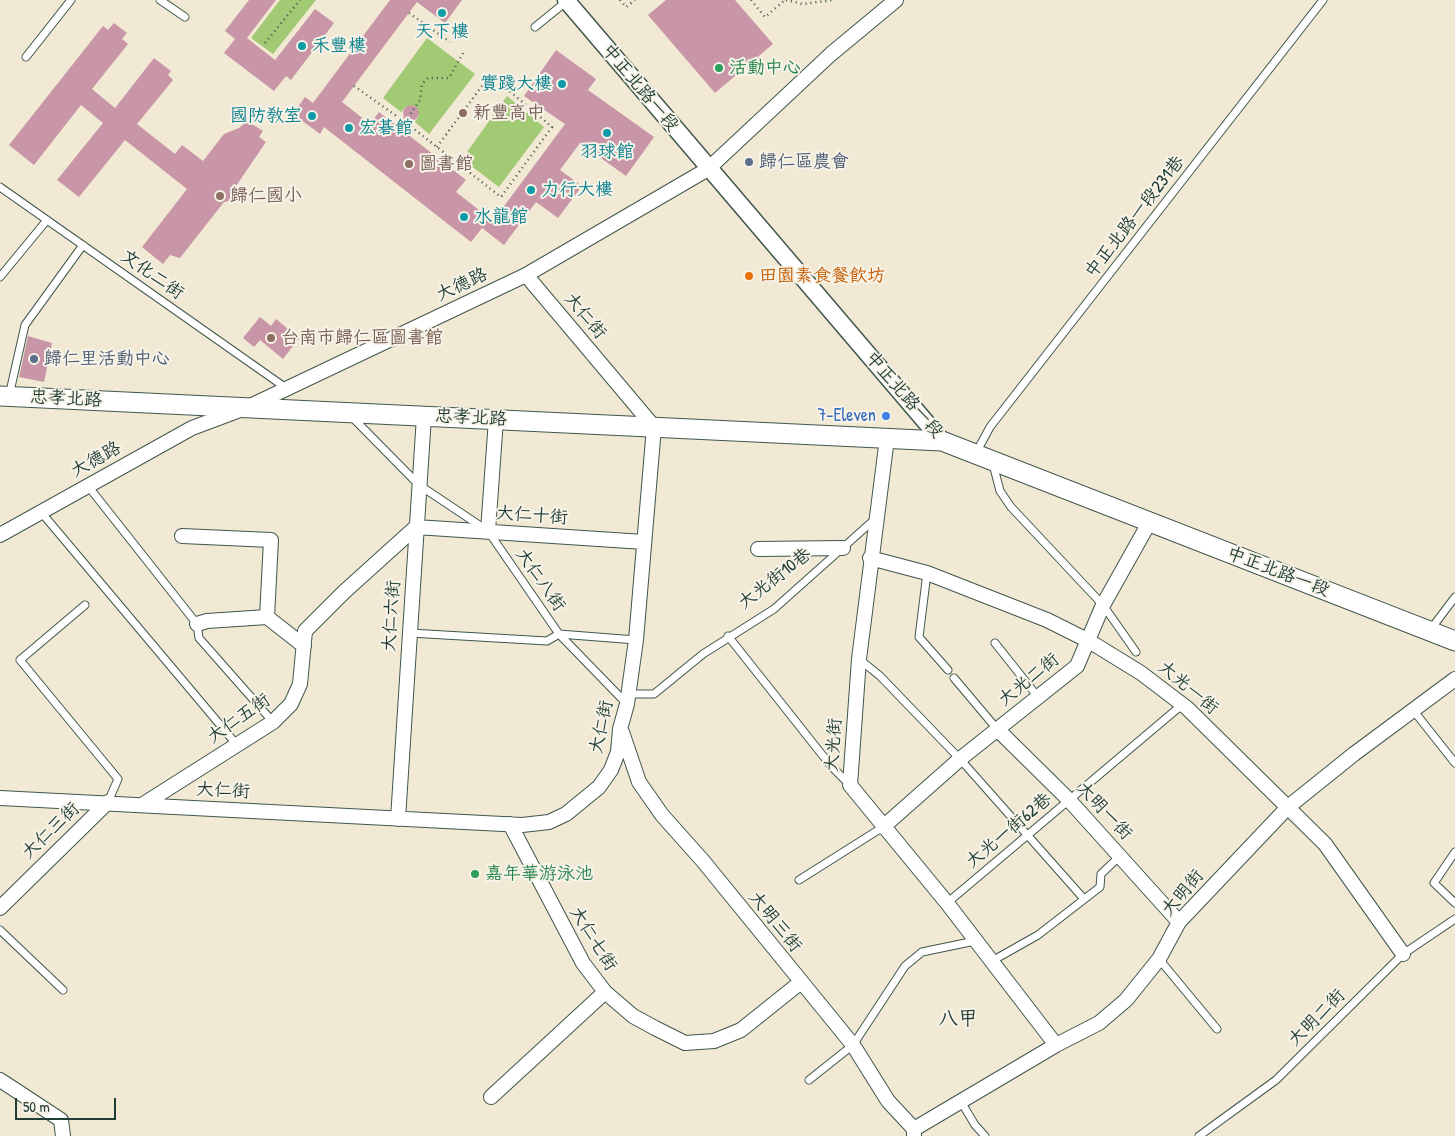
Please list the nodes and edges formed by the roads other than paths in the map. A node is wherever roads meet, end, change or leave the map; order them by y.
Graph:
1 (71, 0) edge
2 (160, 0) edge
3 (896, 0) edge
4 (1323, 0) edge
5 (566, 1) edge
6 (185, 17) dead end
7 (534, 27) dead end
8 (26, 57) dead end
9 (708, 169) junction
10 (0, 187) edge
11 (47, 220) junction
12 (83, 246) junction
13 (526, 275) junction
14 (0, 277) edge
15 (287, 388) junction
16 (4, 396) edge
17 (248, 408) junction
18 (348, 414) junction
19 (424, 416) junction
20 (496, 419) junction
21 (654, 427) junction
22 (887, 438) junction
23 (942, 441) junction
24 (975, 455) junction
25 (993, 463) junction
26 (419, 485) junction
27 (88, 486) junction
28 (41, 512) junction
29 (876, 519) junction
30 (1149, 523) junction
31 (416, 527) junction
32 (488, 532) junction
33 (0, 535) edge
34 (182, 536) dead end
35 (644, 542) junction
36 (843, 548) junction
37 (758, 549) dead end
38 (870, 558) junction
39 (927, 572) junction
40 (1455, 597) edge
41 (85, 605) dead end
42 (1104, 605) junction
43 (267, 617) junction
44 (196, 624) junction
45 (1429, 631) junction
46 (410, 632) junction
47 (559, 634) junction
48 (728, 636) junction
49 (636, 640) junction
50 (1088, 641) junction
51 (1455, 641) edge
52 (995, 643) dead end
53 (304, 646) junction
54 (1136, 652) dead end
55 (859, 659) junction
56 (948, 670) dead end
57 (954, 678) dead end
58 (1455, 679) edge
59 (1038, 697) junction
60 (627, 699) junction
61 (1183, 704) junction
62 (1413, 710) junction
63 (273, 722) junction
64 (620, 729) junction
65 (997, 730) junction
66 (237, 745) junction
67 (960, 759) junction
68 (1455, 763) edge
69 (850, 785) junction
70 (0, 798) edge
71 (1069, 800) junction
72 (108, 802) junction
73 (142, 805) junction
74 (1288, 807) junction
75 (398, 819) junction
76 (510, 824) junction
77 (883, 827) junction
78 (1028, 835) junction
79 (1455, 852) edge
80 (1120, 856) junction
81 (799, 880) dead end
82 (1084, 899) junction
83 (947, 903) junction
84 (1455, 903) edge
85 (0, 908) edge
86 (1455, 919) edge
87 (1179, 922) junction
88 (0, 930) edge
89 (975, 941) junction
90 (1403, 954) junction
91 (1159, 960) junction
92 (992, 961) junction
93 (801, 982) junction
94 (63, 990) dead end
95 (605, 992) junction
96 (1217, 1029) dead end
97 (1056, 1044) junction
98 (853, 1045) junction
99 (0, 1080) edge
100 (809, 1080) dead end
101 (490, 1097) dead end
102 (960, 1100) junction
103 (914, 1133) edge
104 (63, 1136) edge
105 (985, 1136) edge
106 (1198, 1136) edge

1 - 8 lane
2 - 6 lane
3 - 9 street, 大德路
4 - 24 lane, 中正北路一段231巷
5 - 7 lane
5 - 9 street, 中正北路一段
9 - 13 street, 大德路
9 - 23 street, 中正北路一段
10 - 11 lane, 文化二街
11 - 12 lane, 文化二街
11 - 14 lane
12 - 15 lane, 文化二街
12 - 16 lane
13 - 15 street, 大德路
13 - 21 street, 大仁街
15 - 17 street, 大德路
16 - 17 main road, 忠孝北路
17 - 18 main road, 忠孝北路
17 - 27 street, 大德路
18 - 19 main road, 忠孝北路
18 - 26 lane, 大仁八街
19 - 20 main road, 忠孝北路
19 - 26 street, 大仁六街
20 - 21 main road, 忠孝北路
20 - 32 street
21 - 22 main road, 忠孝北路
21 - 35 street, 大仁街
22 - 23 main road, 忠孝北路
22 - 29 street, 大光街
23 - 24 main road, 中正北路一段
24 - 25 main road, 中正北路一段
25 - 30 main road, 中正北路一段
25 - 42 lane
26 - 31 street, 大仁六街
26 - 32 lane, 大仁八街
27 - 28 street, 大德路
27 - 44 lane
28 - 33 street, 大德路
28 - 66 lane
29 - 36 lane, 大光街10巷
29 - 38 street, 大光街
30 - 42 street, 大光二街
30 - 45 main road, 中正北路一段
31 - 32 street, 大仁十街
31 - 46 street, 大仁六街
31 - 53 street, 大仁五街
32 - 35 street, 大仁十街
32 - 47 lane, 大仁八街
34 - 43 street
35 - 49 street, 大仁街
36 - 37 street, 大光街10巷
36 - 48 lane, 大光街10巷
38 - 39 street, 大光一街
38 - 55 street, 大光街
39 - 50 street, 大光一街
39 - 56 lane
40 - 45 lane
41 - 72 lane
42 - 50 street, 大光二街
42 - 54 lane
43 - 44 street
43 - 53 street
44 - 63 lane
45 - 51 main road, 中正北路一段
46 - 47 lane
46 - 75 street, 大仁六街
47 - 49 lane
47 - 60 lane, 大仁八街
48 - 60 lane, 大光街10巷
48 - 69 lane
49 - 60 street, 大仁街
50 - 59 street, 大光二街
50 - 61 street, 大光一街
52 - 59 lane
53 - 63 street, 大仁五街
55 - 67 lane
55 - 69 street, 大光街
57 - 65 lane
58 - 62 street, 大明街
59 - 65 street, 大光二街
60 - 64 street, 大仁街
61 - 71 lane, 大光一街62巷
61 - 74 street, 大光一街
62 - 68 lane
62 - 74 street, 大明街
63 - 66 street, 大仁五街
64 - 76 street, 大仁街
64 - 93 street, 大明三街
65 - 67 street, 大光二街
65 - 71 street, 大明一街
66 - 73 street, 大仁五街
67 - 77 street, 大光二街
67 - 78 lane
69 - 77 street, 大光街
70 - 72 street, 大仁街
71 - 78 lane, 大光一街62巷
71 - 80 street, 大明一街
72 - 73 street, 大仁街
72 - 85 street, 大仁三街
73 - 75 street, 大仁街
74 - 87 street, 大明街
74 - 90 street, 大光一街
75 - 76 street, 大仁街
76 - 95 street, 大仁七街
77 - 81 lane
77 - 83 street, 大光街
78 - 82 lane
78 - 83 lane, 大光一街62巷
79 - 84 lane
80 - 82 lane
80 - 87 street, 大明一街
82 - 92 lane
83 - 89 street, 大光街
86 - 90 lane, 大明二街
87 - 91 street, 大明街
88 - 94 lane
89 - 92 street, 大光街
89 - 98 lane
90 - 106 lane, 大明二街
91 - 96 lane
91 - 97 street, 大明街
92 - 97 street, 大光街
93 - 95 street, 大仁七街
93 - 98 street, 大明三街
95 - 101 street, 大仁七街
97 - 102 street, 大明街
98 - 100 lane
98 - 103 street, 大明三街
99 - 104 street
102 - 103 street, 大明街
102 - 105 lane

